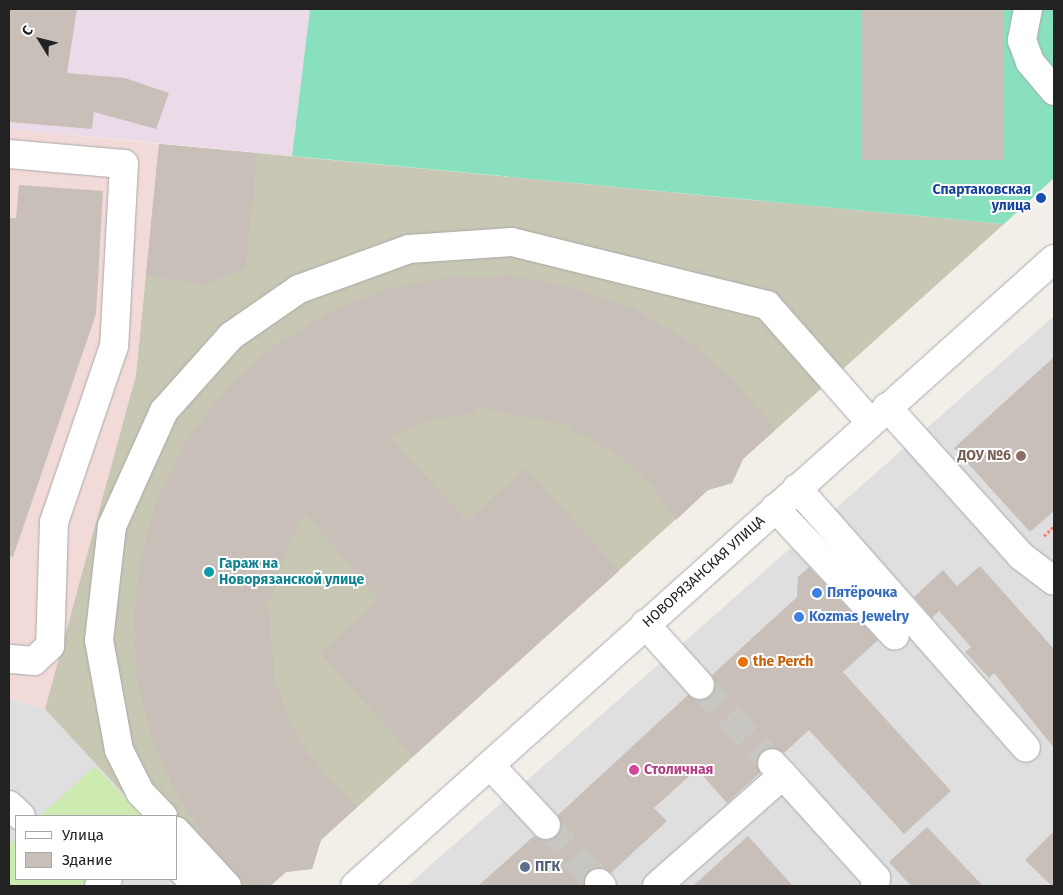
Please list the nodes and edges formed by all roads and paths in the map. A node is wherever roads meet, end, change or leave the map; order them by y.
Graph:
1 (1028, 9) edge
2 (1054, 91) edge
3 (9, 154) edge
4 (1054, 259) edge
5 (879, 415) junction
6 (797, 488) junction
7 (775, 508) junction
8 (1054, 581) edge
9 (645, 624) junction
10 (896, 636) dead end
11 (9, 659) edge
12 (700, 684) tunnel mouth
13 (1026, 748) dead end
14 (490, 765) junction
15 (9, 805) edge
16 (20, 815) edge
17 (161, 815) edge
18 (546, 825) tunnel mouth
19 (178, 833) edge
20 (178, 866) edge
21 (197, 886) edge
22 (227, 886) edge
23 (355, 886) edge
24 (657, 886) edge
25 (875, 886) edge

1 - 2 street
3 - 11 street
4 - 5 street, НОВОРЯЗАНСКАЯ УЛИЦА
5 - 6 street, НОВОРЯЗАНСКАЯ УЛИЦА
5 - 8 street
5 - 17 street
6 - 7 street, НОВОРЯЗАНСКАЯ УЛИЦА
6 - 13 street
7 - 9 street, НОВОРЯЗАНСКАЯ УЛИЦА
7 - 10 street
9 - 12 street
9 - 14 street, НОВОРЯЗАНСКАЯ УЛИЦА
14 - 18 street
14 - 23 street, НОВОРЯЗАНСКАЯ УЛИЦА
15 - 16 street
19 - 22 street
20 - 21 street
24 - 25 street

